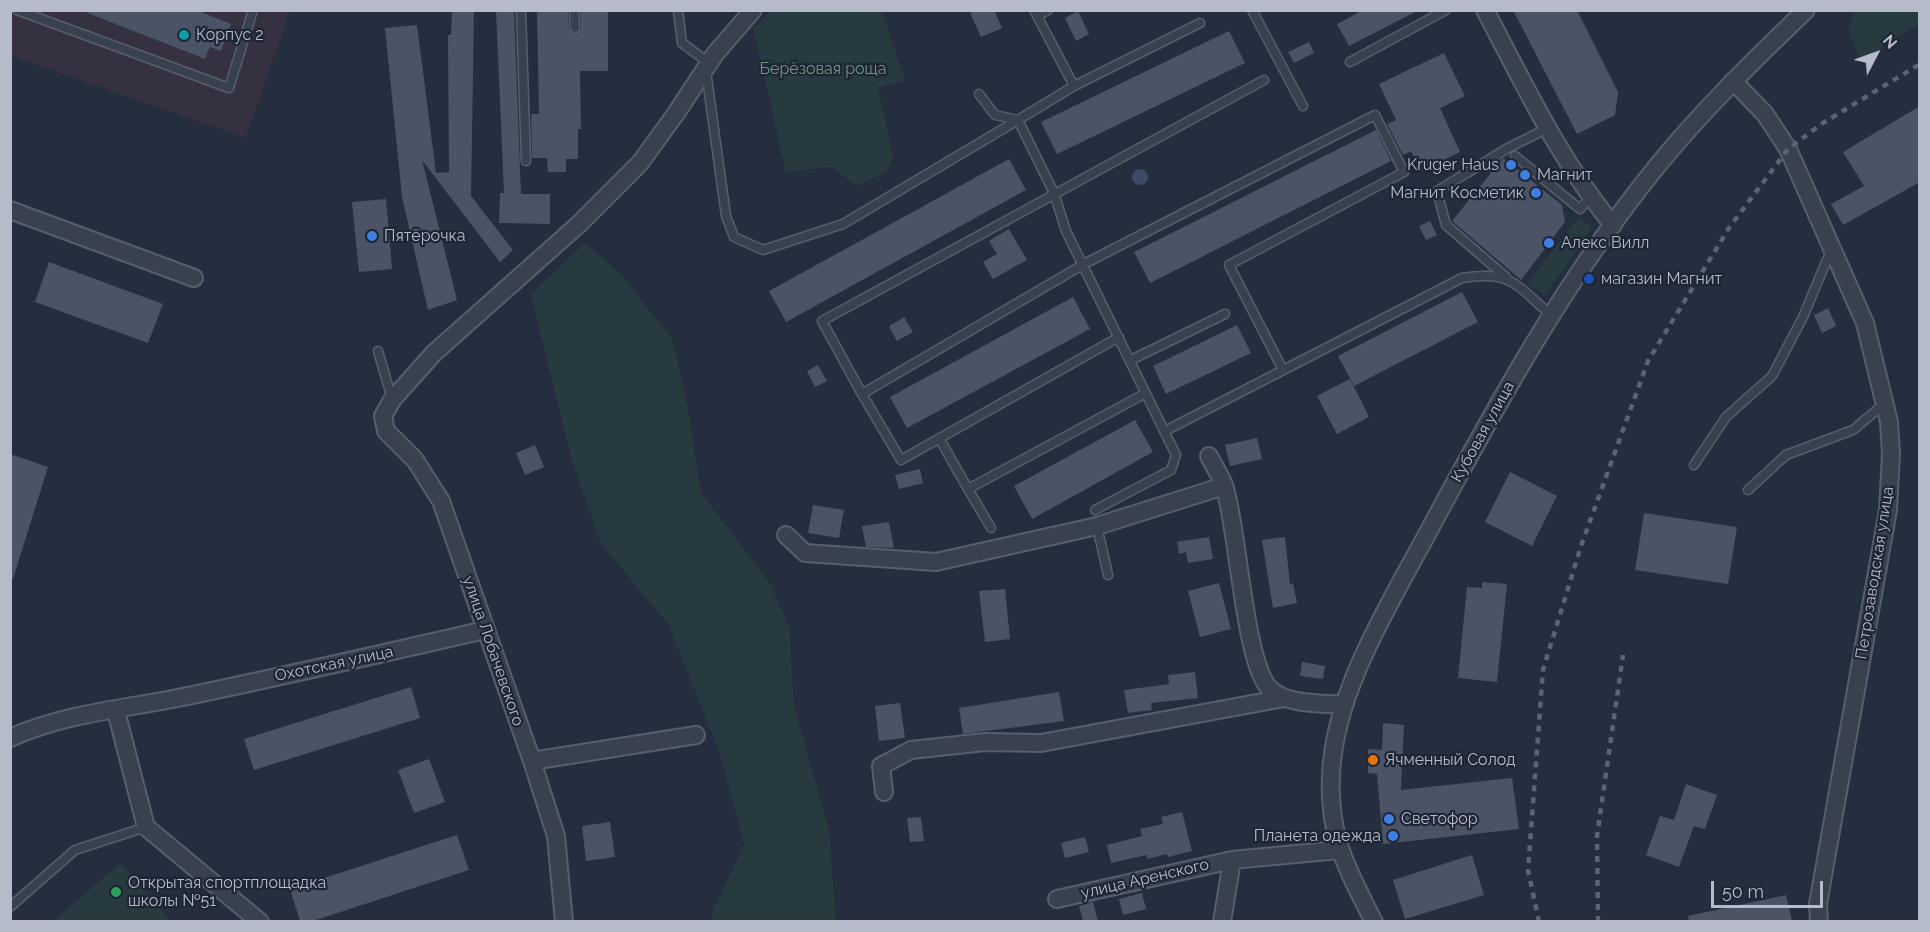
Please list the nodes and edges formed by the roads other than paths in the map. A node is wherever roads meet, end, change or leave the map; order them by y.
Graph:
1 (17, 10) edge
2 (253, 10) edge
3 (521, 10) edge
4 (574, 10) edge
5 (678, 10) edge
6 (753, 10) edge
7 (1048, 10) edge
8 (1252, 10) edge
9 (1446, 10) edge
10 (1485, 10) edge
11 (1806, 10) edge
12 (1035, 13) edge
13 (1200, 23) dead end
14 (575, 28) dead end
15 (1350, 62) dead end
16 (707, 66) junction
17 (1264, 80) dead end
18 (1733, 81) junction
19 (1074, 86) junction
20 (980, 94) dead end
21 (1303, 106) dead end
22 (1017, 120) junction
23 (1548, 128) junction
24 (1515, 156) dead end
25 (526, 161) dead end
26 (1054, 193) junction
27 (1590, 198) junction
28 (10, 210) edge
29 (1613, 225) junction
30 (1831, 249) junction
31 (1084, 264) junction
32 (194, 278) dead end
33 (1507, 278) junction
34 (1225, 314) dead end
35 (1551, 315) junction
36 (1119, 337) junction
37 (378, 351) dead end
38 (1131, 360) junction
39 (1283, 370) junction
40 (1146, 393) junction
41 (862, 394) junction
42 (392, 400) junction
43 (1885, 403) junction
44 (1165, 431) junction
45 (939, 438) junction
46 (1209, 456) dead end
47 (1694, 465) dead end
48 (1224, 486) junction
49 (968, 489) junction
50 (1748, 490) dead end
51 (1096, 518) junction
52 (991, 528) dead end
53 (786, 535) dead end
54 (1108, 575) dead end
55 (485, 630) junction
56 (1284, 698) junction
57 (1342, 705) junction
58 (116, 711) junction
59 (696, 735) dead end
60 (11, 737) edge
61 (532, 761) junction
62 (884, 792) dead end
63 (146, 827) junction
64 (1339, 850) junction
65 (1232, 860) junction
66 (1057, 899) dead end
67 (10, 907) edge
68 (260, 921) edge
69 (564, 921) edge
70 (1222, 921) edge
71 (1374, 921) edge
72 (1819, 921) edge

1 - 2 lane
3 - 25 lane
4 - 14 lane
5 - 16 lane
6 - 16 street
7 - 12 lane
8 - 21 lane
9 - 15 lane
10 - 23 street
11 - 18 street, Кубовая улица
12 - 19 lane
13 - 19 lane
16 - 22 lane
16 - 42 street
17 - 26 lane
18 - 29 street, Кубовая улица
18 - 30 street, Петрозаводская улица
19 - 22 lane
20 - 22 lane
22 - 26 lane
23 - 27 street
23 - 33 lane
24 - 27 lane
26 - 31 lane
26 - 41 lane
27 - 29 street
28 - 32 street
29 - 35 street, Кубовая улица
30 - 43 street, Петрозаводская улица
30 - 47 lane
31 - 36 lane
31 - 39 lane
31 - 41 lane
33 - 35 lane
33 - 39 lane
34 - 38 lane
35 - 57 street, Кубовая улица
36 - 38 lane
36 - 45 lane
37 - 42 lane
38 - 40 lane
39 - 44 lane
40 - 44 lane
40 - 49 lane
41 - 45 lane
42 - 55 street, улица Лобачевского
43 - 50 lane
43 - 72 street, Петрозаводская улица
44 - 51 lane
45 - 49 lane
46 - 48 street
48 - 51 street
48 - 56 street
49 - 52 lane
51 - 53 street
51 - 54 lane
55 - 58 street, Охотская улица
55 - 61 street, улица Лобачевского
56 - 57 street
56 - 62 street
57 - 64 street, Кубовая улица
58 - 60 street, Охотская улица
58 - 63 street
59 - 61 street
61 - 69 street, улица Лобачевского
63 - 67 lane
63 - 68 street
64 - 65 street, улица Аренского
64 - 71 street, Кубовая улица
65 - 66 street, улица Аренского
65 - 70 street, улица Аренского

